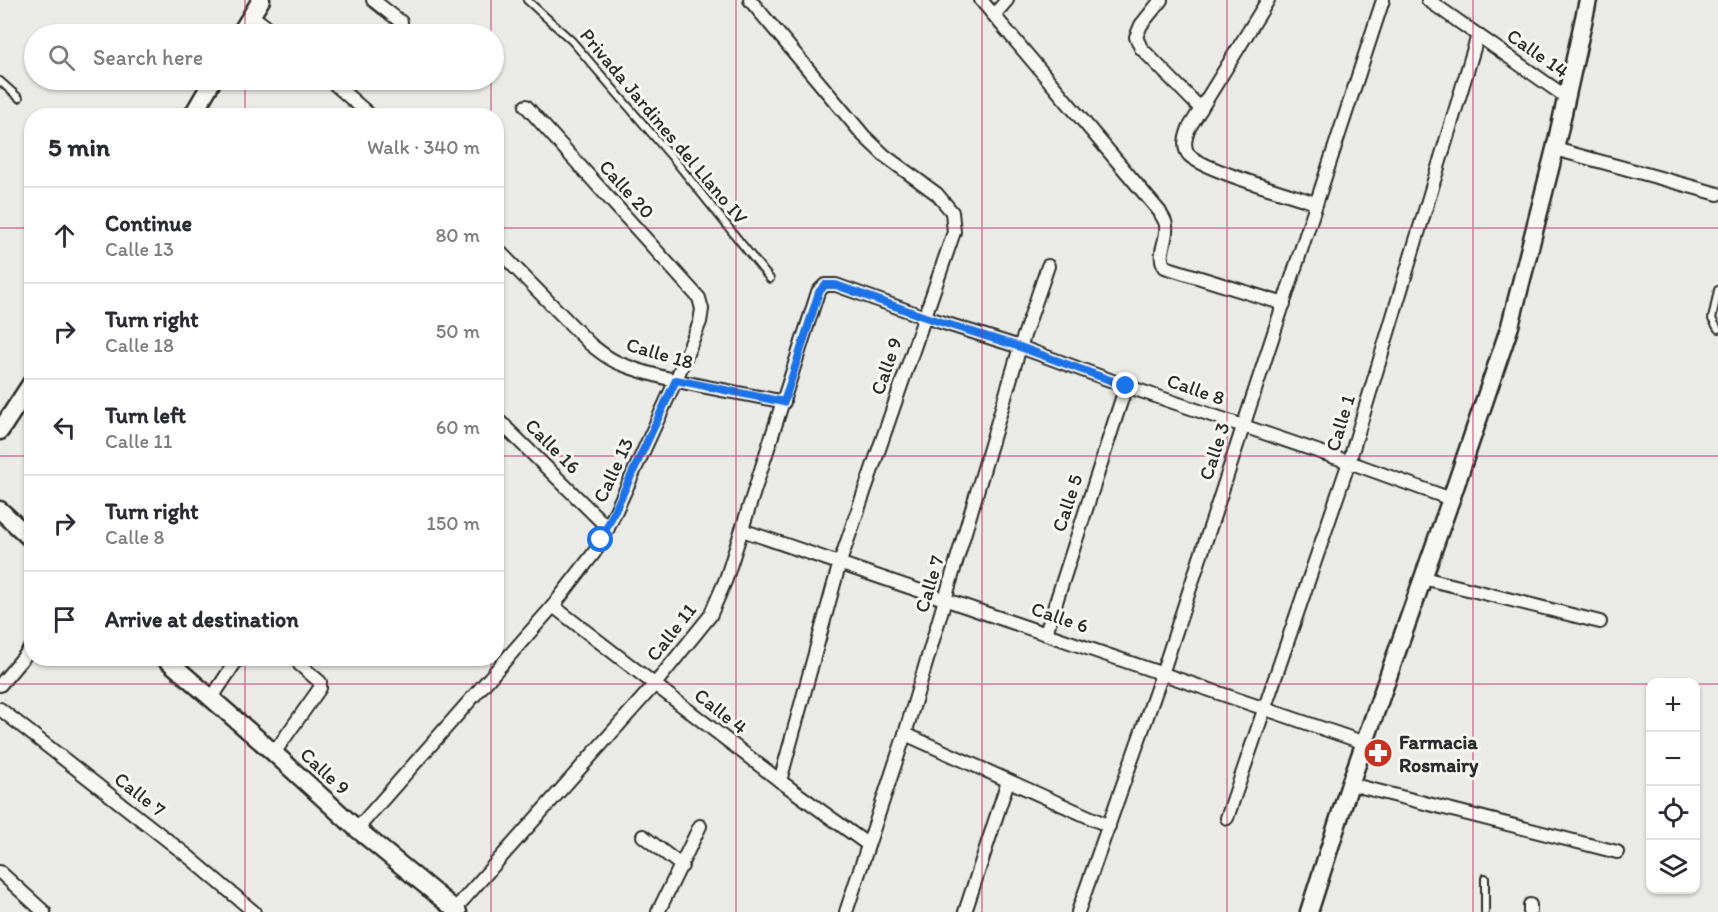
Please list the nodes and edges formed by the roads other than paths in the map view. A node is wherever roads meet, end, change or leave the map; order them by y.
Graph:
1 (261, 0) edge
2 (373, 0) edge
3 (527, 0) edge
4 (750, 0) edge
5 (981, 0) edge
6 (1007, 0) edge
7 (1161, 0) edge
8 (1268, 0) edge
9 (1383, 0) edge
10 (1428, 0) edge
11 (1588, 0) edge
12 (251, 15) junction
13 (994, 15) junction
14 (401, 22) dead end
15 (246, 24) edge
16 (263, 24) edge
17 (1478, 35) junction
18 (0, 81) edge
19 (207, 90) edge
20 (341, 90) edge
21 (1566, 97) junction
22 (19, 98) dead end
23 (526, 106) dead end
24 (197, 108) edge
25 (362, 108) edge
26 (1201, 110) junction
27 (1555, 149) junction
28 (1718, 194) edge
29 (1316, 203) junction
30 (504, 256) edge
31 (1048, 266) dead end
32 (770, 279) dead end
33 (825, 285) joint
34 (1718, 290) edge
35 (699, 298) joint
36 (1284, 304) junction
37 (925, 317) junction
38 (1718, 330) edge
39 (1020, 347) junction
40 (676, 380) junction
41 (1126, 386) junction
42 (24, 394) edge
43 (784, 402) junction
44 (504, 425) edge
45 (1242, 426) junction
46 (0, 431) edge
47 (1349, 462) junction
48 (1451, 499) junction
49 (0, 510) edge
50 (608, 528) junction
51 (742, 530) junction
52 (24, 532) edge
53 (840, 562) junction
54 (1423, 578) junction
55 (945, 599) junction
56 (553, 606) junction
57 (1600, 622) dead end
58 (1046, 633) junction
59 (24, 656) edge
60 (504, 662) edge
61 (174, 666) edge
62 (233, 666) edge
63 (301, 666) edge
64 (500, 666) edge
65 (1162, 674) junction
66 (655, 684) junction
67 (0, 685) edge
68 (211, 699) junction
69 (0, 709) edge
70 (1264, 710) junction
71 (905, 734) junction
72 (1365, 743) junction
73 (274, 753) junction
74 (780, 781) junction
75 (1008, 781) junction
76 (1350, 784) junction
77 (1227, 818) dead end
78 (700, 826) dead end
79 (1109, 826) junction
80 (357, 829) junction
81 (643, 836) dead end
82 (867, 844) junction
83 (1617, 852) dead end
84 (682, 866) junction
85 (0, 872) edge
86 (1485, 878) dead end
87 (456, 910) edge
88 (44, 912) edge
89 (254, 912) edge
90 (658, 912) edge
91 (846, 912) edge
92 (965, 912) edge
93 (1078, 912) edge
94 (1309, 912) edge
95 (1485, 912) edge

1 - 12 main road
2 - 14 street
3 - 32 lane, Privada Jardines del Llano IV
4 - 37 street, Calle 9
5 - 13 street
6 - 13 street
7 - 26 street
8 - 26 street
9 - 29 street, Calle 3
10 - 17 street, Calle 14
11 - 21 main road
12 - 15 main road
12 - 16 street
13 - 36 street
17 - 21 street, Calle 14
17 - 47 street, Calle 1
18 - 22 lane
19 - 24 main road
20 - 25 street
21 - 27 main road
23 - 35 street, Calle 20
26 - 29 street
27 - 28 street
27 - 48 main road
29 - 36 street, Calle 3
30 - 40 street, Calle 18
31 - 39 street, Calle 7
33 - 37 street, Calle 8
33 - 43 street, Calle 11
34 - 38 lane
35 - 40 street, Calle 13
36 - 45 street, Calle 3
37 - 39 street, Calle 8
37 - 53 street, Calle 9
39 - 41 street, Calle 8
39 - 55 street, Calle 7
40 - 43 street, Calle 18
40 - 50 street, Calle 13
41 - 45 street, Calle 8
41 - 58 street, Calle 5
42 - 46 main road
43 - 51 street, Calle 11
44 - 50 street, Calle 16
45 - 47 street, Calle 8
45 - 65 street, Calle 3
47 - 48 street, Calle 8
47 - 70 street, Calle 1
48 - 54 main road
49 - 52 main road
50 - 56 street, Calle 13
51 - 53 street, Calle 6
51 - 66 street, Calle 11
53 - 55 street, Calle 6
53 - 74 street, Calle 9
54 - 57 street
54 - 72 main road
55 - 58 street, Calle 6
55 - 71 street, Calle 7
56 - 60 street, Calle 13
56 - 66 street, Calle 4
58 - 65 street, Calle 6
59 - 67 street
61 - 68 main road, Calle 9
62 - 68 street
63 - 73 street
64 - 80 street, Calle 13
65 - 70 street, Calle 6
65 - 79 street, Calle 3
66 - 74 street, Calle 4
66 - 87 street, Calle 11
68 - 73 main road, Calle 9
69 - 89 street, Calle 7
70 - 72 street, Calle 6
70 - 77 street, Calle 1
71 - 75 street
71 - 82 street, Calle 7
72 - 76 main road
73 - 80 main road, Calle 9
74 - 82 street, Calle 4
75 - 79 street
75 - 92 street
76 - 83 street
76 - 94 main road
78 - 84 street
79 - 93 street, Calle 3
80 - 87 main road, Calle 9
81 - 84 street
82 - 91 street, Calle 7
84 - 90 street
85 - 88 street
86 - 95 lane

